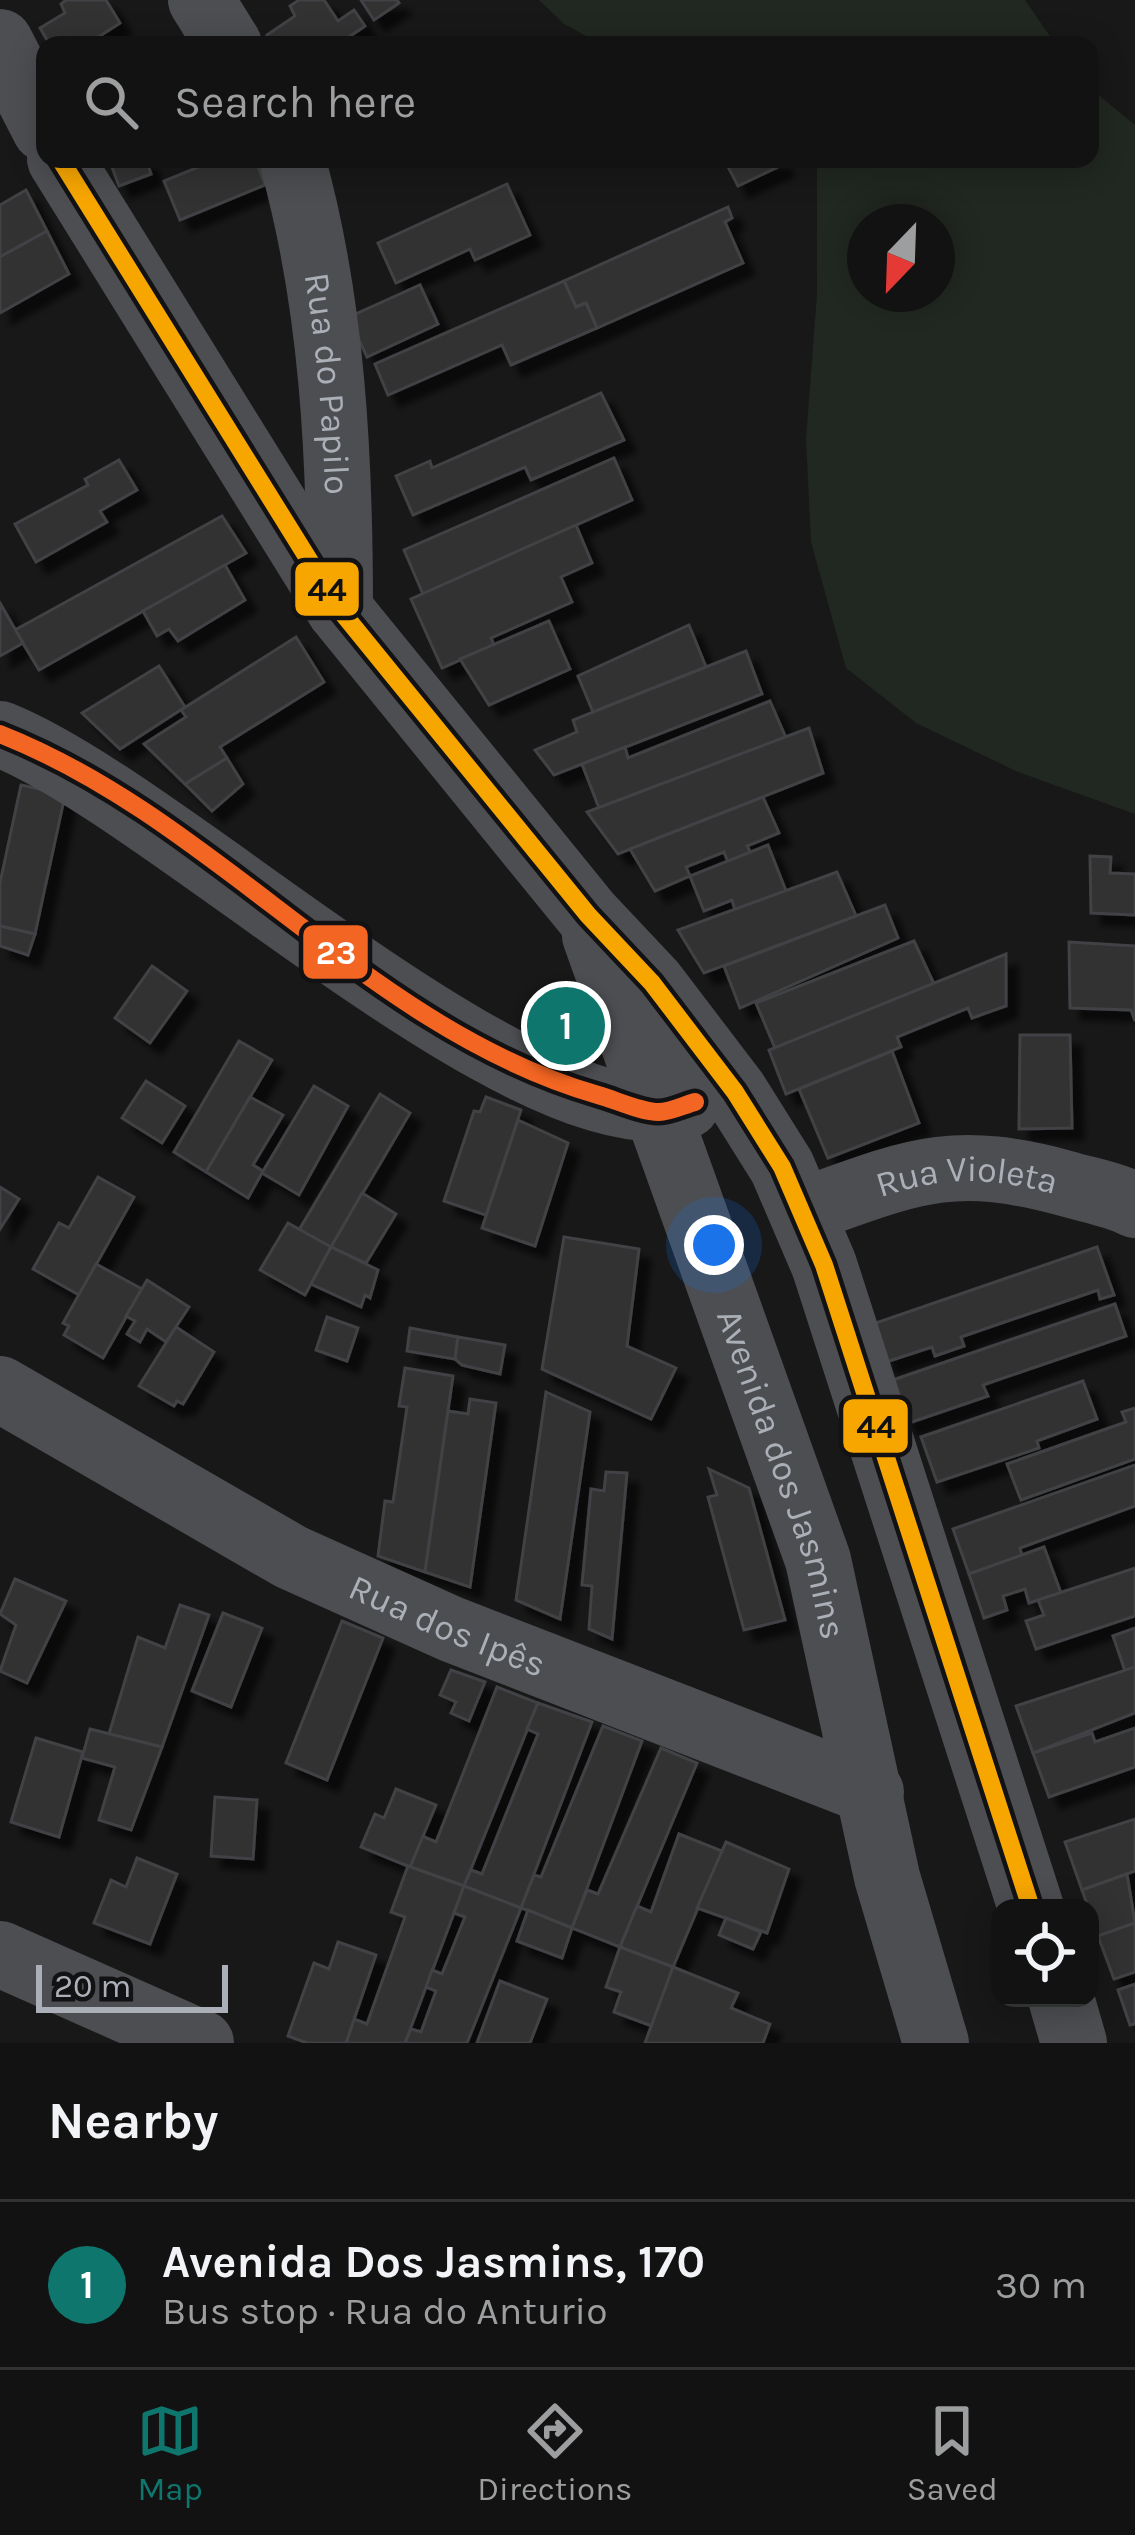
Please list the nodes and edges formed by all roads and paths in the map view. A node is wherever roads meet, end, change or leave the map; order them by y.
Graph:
1 (201, 0) edge
2 (223, 36) edge
3 (0, 43) edge
4 (36, 112) edge
5 (67, 168) edge
6 (294, 168) edge
7 (340, 610) junction
8 (0, 734) edge
9 (588, 915) junction
10 (735, 1092) junction
11 (658, 1112) junction
12 (1135, 1205) edge
13 (802, 1211) junction
14 (23, 1400) edge
15 (871, 1792) junction
16 (1028, 1899) edge
17 (0, 1954) edge
18 (1064, 2007) edge
19 (201, 2043) edge
20 (936, 2043) edge
21 (1074, 2043) edge

1 - 2 street
3 - 4 street
5 - 7 street, Avenida dos Jasmins
6 - 7 street, Rua do Papilo
7 - 9 street, Avenida dos Jasmins
8 - 11 street
9 - 10 street, Avenida dos Jasmins
9 - 11 street, Avenida dos Jasmins
10 - 11 street
10 - 13 street, Avenida dos Jasmins
11 - 15 street, Avenida dos Jasmins
12 - 13 street, Rua Violeta
13 - 16 street, Avenida dos Jasmins
14 - 15 street, Rua dos Ipês
15 - 20 street, Avenida dos Jasmins
17 - 19 street
18 - 21 street

